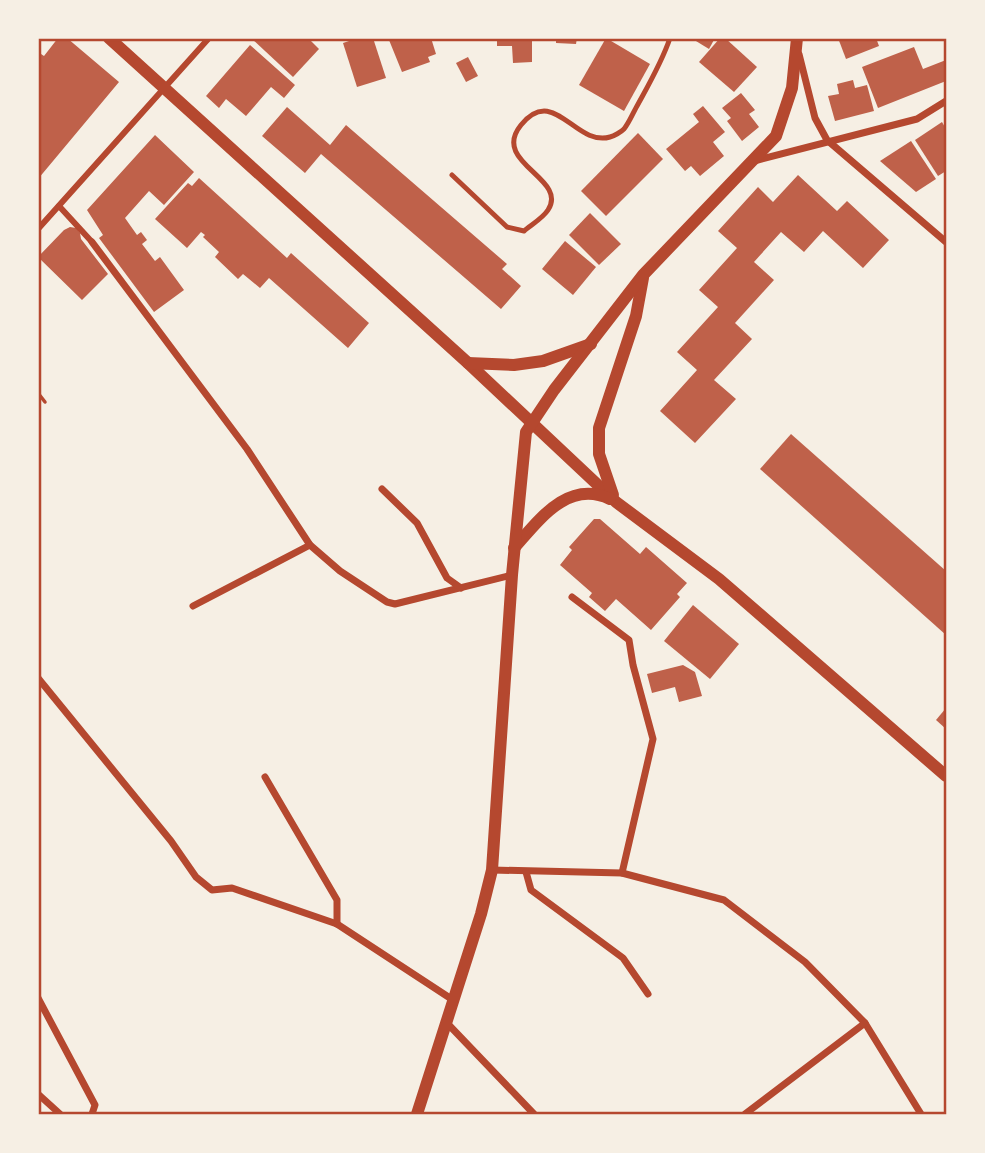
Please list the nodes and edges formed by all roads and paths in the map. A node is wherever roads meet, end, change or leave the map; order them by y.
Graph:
1 (109, 38) edge
2 (209, 38) edge
3 (670, 38) edge
4 (797, 40) edge
5 (164, 89) junction
6 (947, 101) edge
7 (827, 141) junction
8 (754, 161) junction
9 (452, 175) dead end
10 (59, 206) junction
11 (38, 229) edge
12 (92, 242) joint
13 (947, 242) edge
14 (643, 275) junction
15 (591, 344) junction
16 (468, 363) junction
17 (38, 393) edge
18 (45, 402) dead end
19 (531, 422) junction
20 (382, 489) dead end
21 (616, 502) junction
22 (310, 545) junction
23 (514, 548) junction
24 (512, 575) junction
25 (461, 588) junction
26 (572, 597) dead end
27 (193, 606) dead end
28 (38, 678) edge
29 (947, 776) edge
30 (265, 777) dead end
31 (492, 870) junction
32 (526, 872) junction
33 (622, 873) junction
34 (337, 924) junction
35 (649, 994) dead end
36 (38, 998) edge
37 (453, 1000) junction
38 (447, 1023) junction
39 (865, 1023) junction
40 (38, 1094) edge
41 (60, 1115) edge
42 (92, 1115) edge
43 (417, 1115) edge
44 (534, 1115) edge
45 (746, 1115) edge
46 (920, 1115) edge

1 - 5 street
2 - 5 street
3 - 9 lane
4 - 7 street
4 - 8 street
5 - 10 street
5 - 16 street
6 - 7 street
7 - 8 street
7 - 13 street
8 - 14 street
10 - 11 street
10 - 12 street
12 - 22 street
14 - 15 street
14 - 21 street
15 - 16 street
15 - 19 street
16 - 19 street
17 - 18 path
19 - 21 street
19 - 23 street
20 - 25 street
21 - 23 street
21 - 29 street
22 - 25 street
22 - 27 street
23 - 24 street
24 - 25 street
24 - 31 street
26 - 33 street
28 - 34 street
30 - 34 street
31 - 32 street
31 - 37 street
32 - 33 street
32 - 35 street
33 - 39 street
34 - 37 street
36 - 42 street
37 - 38 street
38 - 43 street
38 - 44 street
39 - 45 street
39 - 46 street
40 - 41 street

